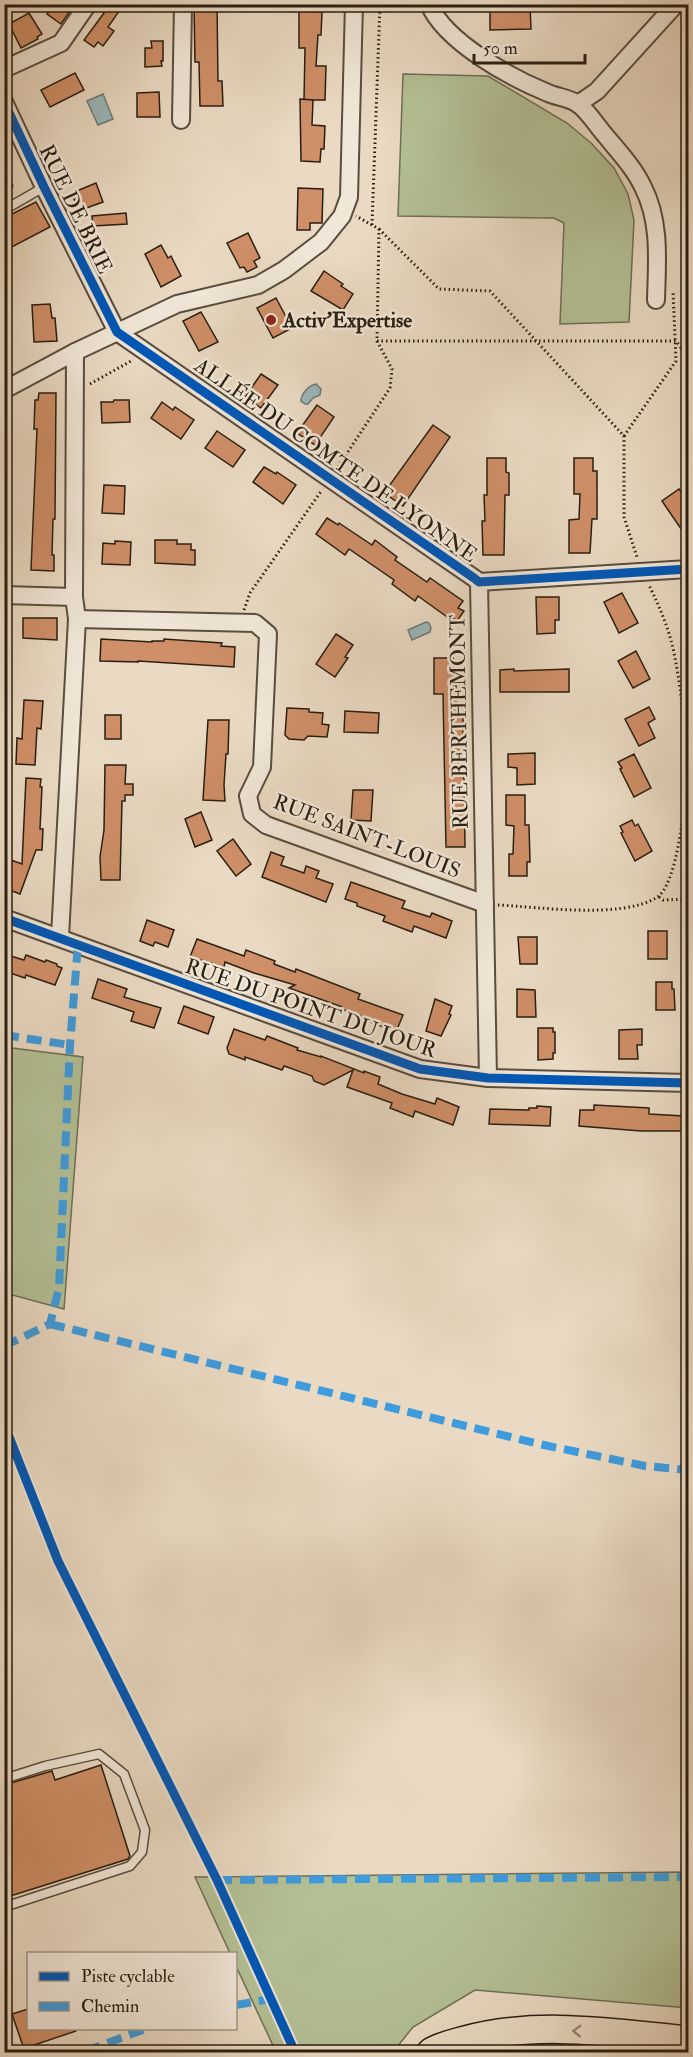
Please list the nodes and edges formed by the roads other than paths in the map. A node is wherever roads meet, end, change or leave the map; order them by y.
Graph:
1 (88, 4) edge
2 (183, 4) edge
3 (354, 4) edge
4 (429, 4) edge
5 (676, 4) edge
6 (4, 69) edge
7 (4, 102) edge
8 (578, 104) junction
9 (181, 120) dead end
10 (4, 180) edge
11 (44, 187) junction
12 (4, 188) edge
13 (4, 210) edge
14 (656, 300) dead end
15 (117, 332) junction
16 (75, 352) junction
17 (4, 390) edge
18 (688, 569) edge
19 (479, 582) junction
20 (4, 595) edge
21 (74, 597) junction
22 (77, 619) junction
23 (485, 904) junction
24 (4, 918) edge
25 (60, 937) junction
26 (488, 1078) junction
27 (688, 1083) edge
28 (4, 1779) edge
29 (4, 1907) edge
30 (688, 2040) edge
31 (431, 2052) edge

1 - 6 street
2 - 9 street
3 - 15 street
4 - 8 street
5 - 8 street
7 - 11 street, RUE DE BRIE
8 - 14 street
10 - 12 lane
11 - 13 lane
11 - 15 street, RUE DE BRIE
15 - 16 street
15 - 19 street, ALLÉE DU COMTE DE LYONNE
16 - 17 street
16 - 21 street
18 - 19 street, ALLÉE DU COMTE DE LYONNE
19 - 23 street, RUE BERTHEMONT
20 - 21 street
21 - 22 street
22 - 23 street, RUE SAINT-LOUIS
22 - 25 street
23 - 26 street, RUE BERTHEMONT
24 - 25 street, RUE DU POINT DU JOUR
25 - 26 street, RUE DU POINT DU JOUR
26 - 27 street, RUE DU POINT DU JOUR
28 - 29 lane
30 -> 31 highway

